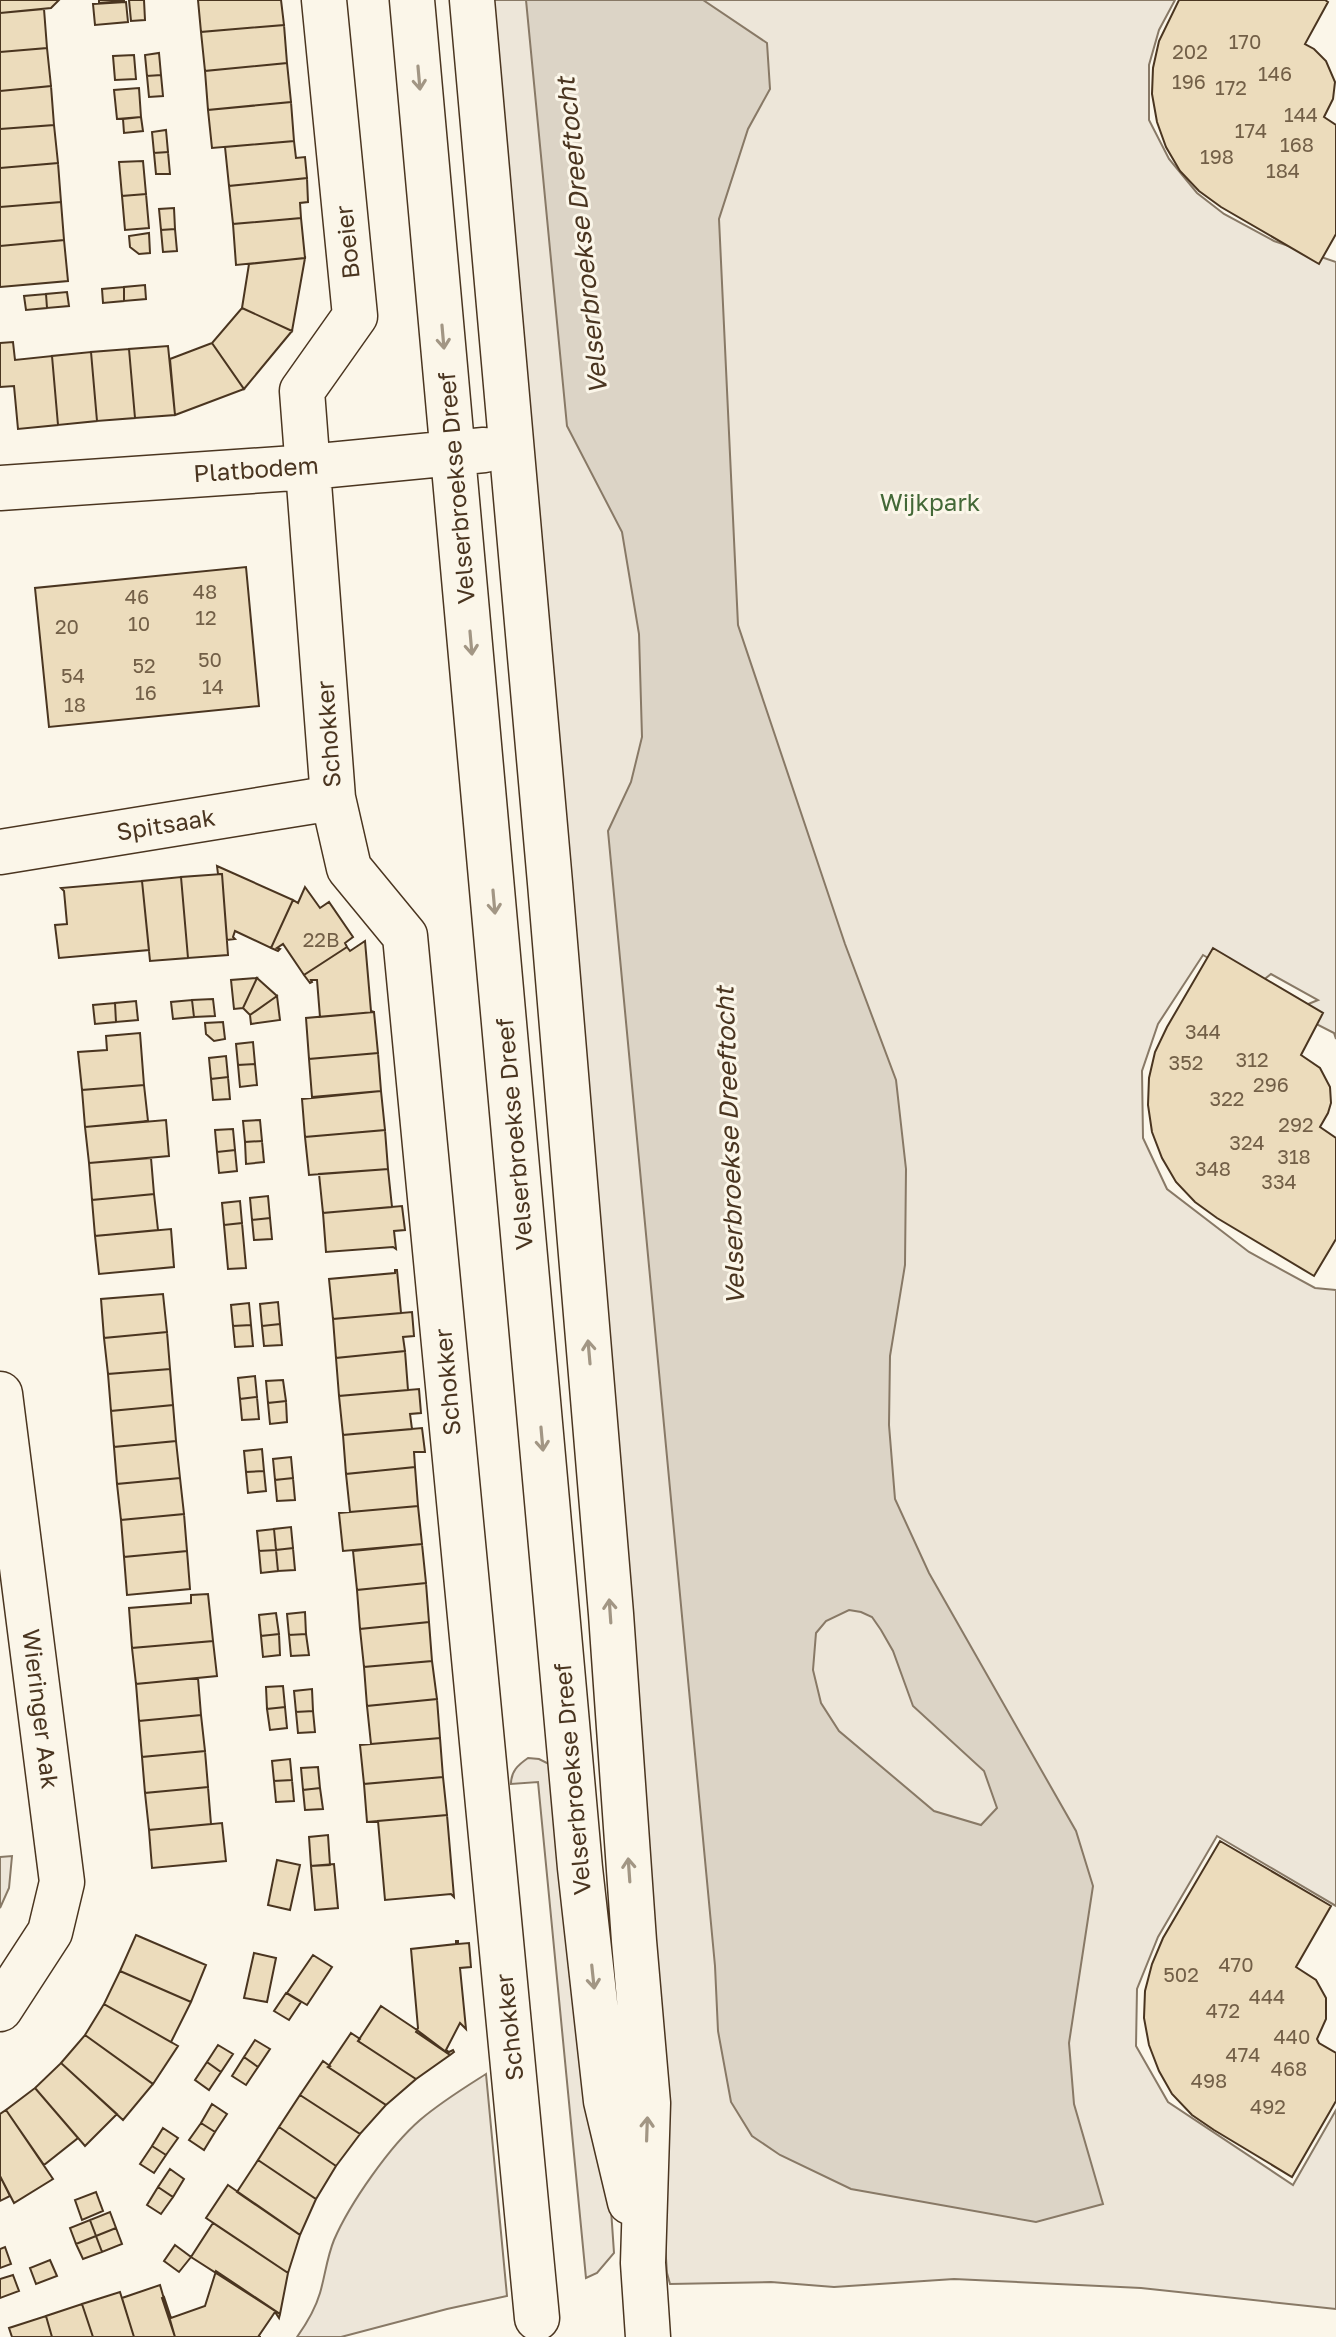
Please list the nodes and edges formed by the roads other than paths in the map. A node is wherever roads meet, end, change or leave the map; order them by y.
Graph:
1 (324, 0) edge
2 (412, 0) edge
3 (472, 0) edge
4 (512, 448) junction
5 (454, 453) junction
6 (309, 467) junction
7 (0, 488) edge
8 (333, 798) junction
9 (0, 852) edge
10 (0, 1394) edge
11 (0, 2009) edge
12 (643, 2263) junction
13 (537, 2318) dead end
14 (648, 2337) edge

1 - 6 street, Boeier
2 -> 5 street, Velserbroekse Dreef
3 - 4 street, Velserbroekse Dreef
4 - 5 street, Platbodem
12 -> 4 street, Velserbroekse Dreef
5 - 6 street, Platbodem
5 -> 12 street, Velserbroekse Dreef
6 - 7 street, Platbodem
6 - 8 street, Schokker
8 - 9 street, Spitsaak
8 - 13 street, Schokker
10 - 11 street, Wieringer Aak
12 - 14 street, Velserbroekse Dreef

